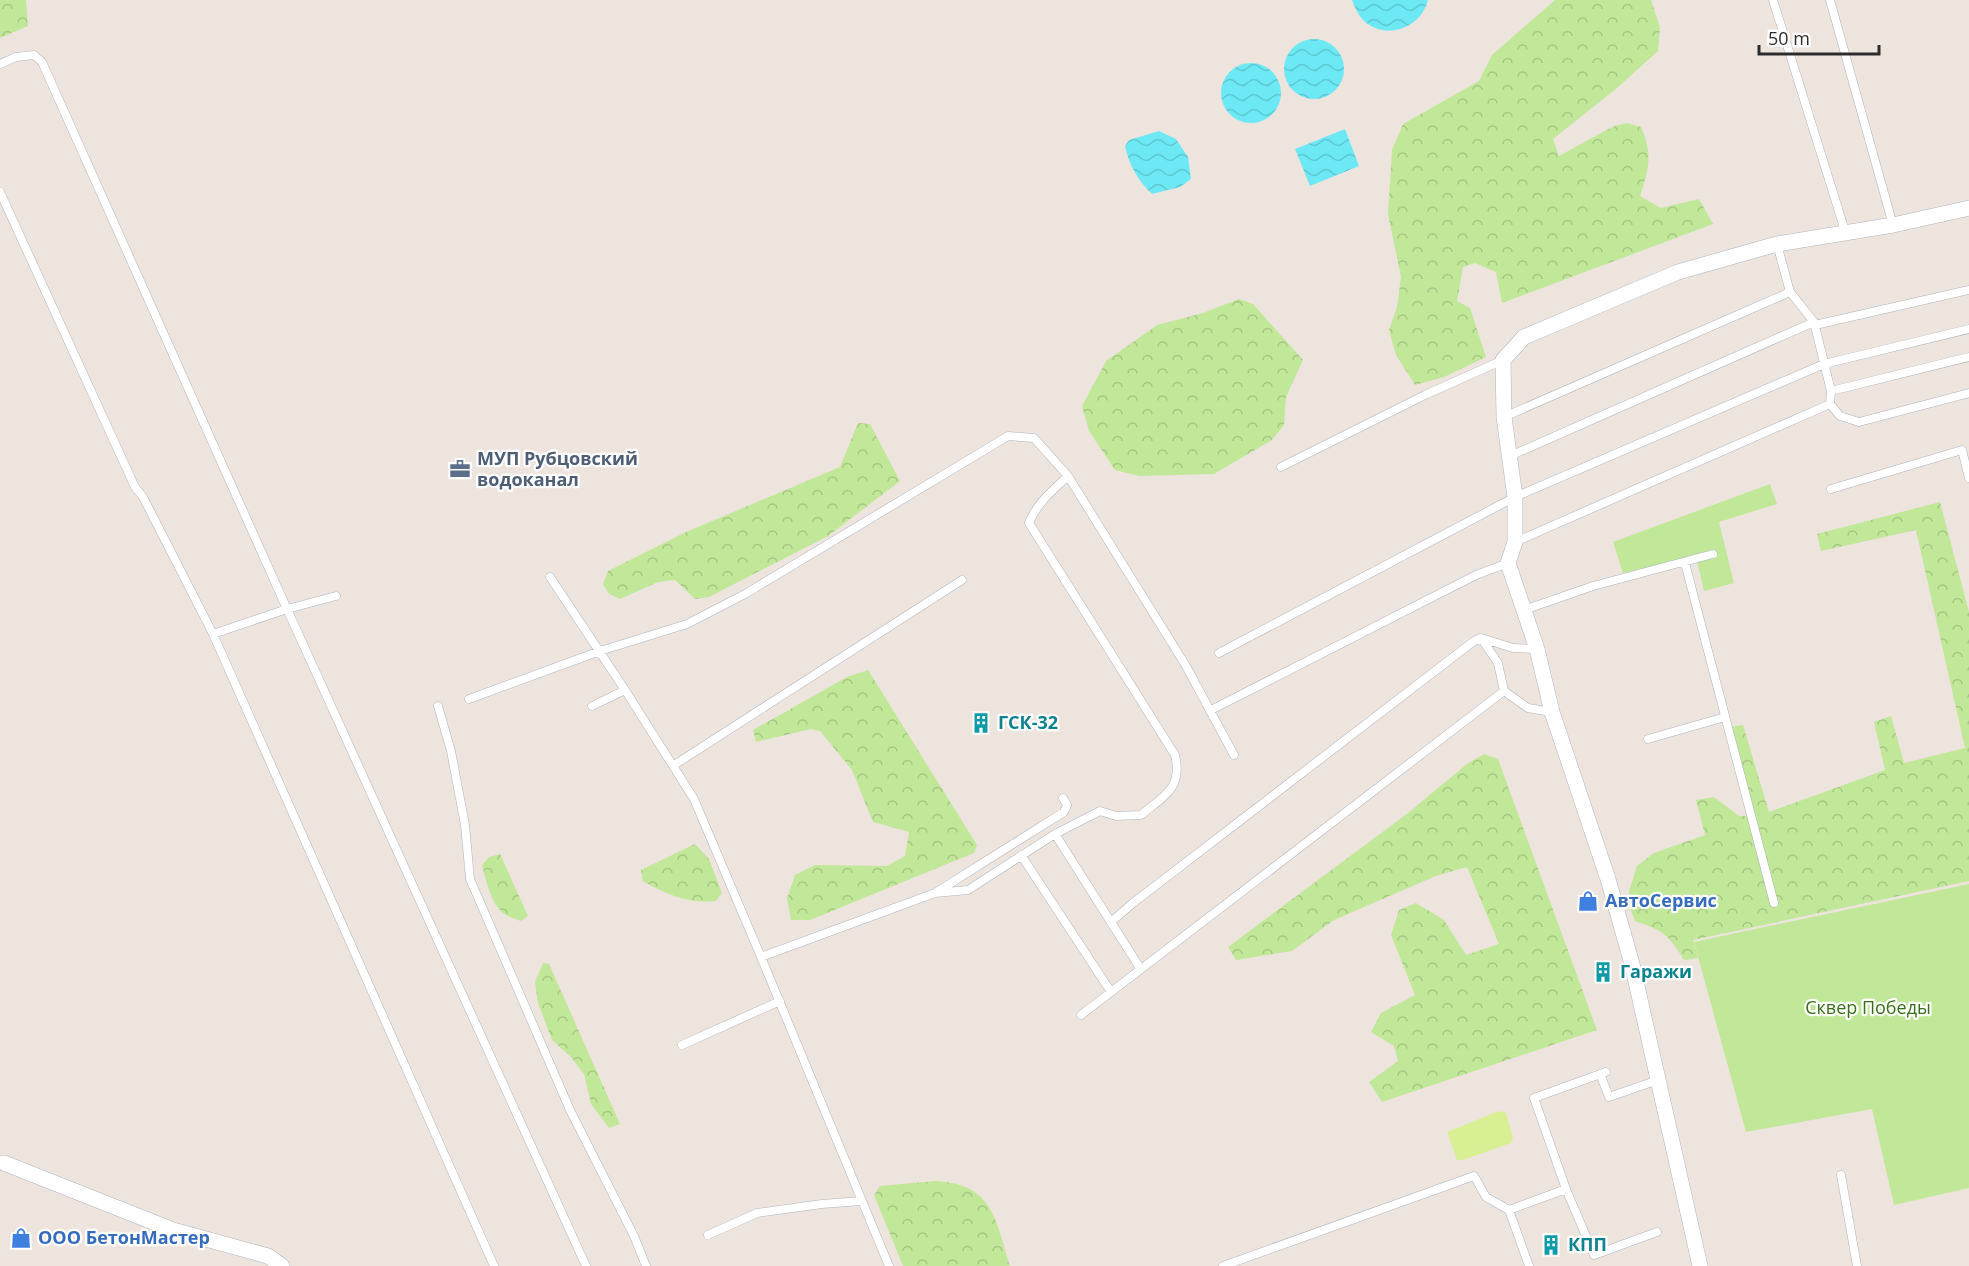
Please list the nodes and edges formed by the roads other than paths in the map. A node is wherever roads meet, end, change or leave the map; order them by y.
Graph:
1 (1773, 0) edge
2 (1830, 0) edge
3 (0, 64) edge
4 (0, 192) edge
5 (1969, 208) edge
6 (1893, 225) junction
7 (1846, 234) junction
8 (1777, 244) junction
9 (1969, 290) edge
10 (1790, 292) junction
11 (1815, 324) junction
12 (1969, 329) edge
13 (1969, 357) edge
14 (1503, 360) junction
15 (1824, 364) junction
16 (1831, 391) junction
17 (1969, 393) edge
18 (1830, 404) junction
19 (1504, 417) junction
20 (1965, 449) edge
21 (1510, 456) junction
22 (1281, 467) dead end
23 (1068, 476) junction
24 (1969, 478) edge
25 (1831, 489) dead end
26 (1515, 497) junction
27 (1515, 542) junction
28 (1713, 554) dead end
29 (1508, 563) junction
30 (1685, 563) junction
31 (550, 577) dead end
32 (962, 580) dead end
33 (336, 596) dead end
34 (287, 609) junction
35 (1524, 610) junction
36 (213, 634) junction
37 (1481, 638) junction
38 (1537, 649) junction
39 (600, 651) junction
40 (1219, 652) dead end
41 (626, 690) junction
42 (1504, 691) junction
43 (469, 699) dead end
44 (438, 706) dead end
45 (592, 706) dead end
46 (1211, 711) junction
47 (1552, 712) junction
48 (1725, 717) junction
49 (1648, 738) dead end
50 (1234, 755) dead end
51 (674, 765) junction
52 (1063, 798) dead end
53 (1055, 834) junction
54 (1021, 855) junction
55 (935, 893) junction
56 (1774, 903) dead end
57 (1112, 921) junction
58 (761, 957) junction
59 (1140, 968) junction
60 (1111, 992) junction
61 (780, 1001) junction
62 (1081, 1015) dead end
63 (682, 1045) dead end
64 (1658, 1080) junction
65 (4, 1163) dead end
66 (1841, 1175) dead end
67 (1566, 1189) junction
68 (861, 1201) junction
69 (1509, 1210) junction
70 (1657, 1232) dead end
71 (708, 1234) dead end
72 (282, 1266) edge
73 (494, 1266) edge
74 (586, 1266) edge
75 (646, 1266) edge
76 (889, 1266) edge
77 (1223, 1266) edge
78 (1529, 1266) edge
79 (1700, 1266) edge
80 (1857, 1266) edge

1 - 7 lane
2 - 6 lane
3 - 34 lane
4 - 36 lane
5 - 6 street
6 - 7 street
7 - 8 street
8 - 10 lane
8 - 14 street
9 - 11 lane
10 - 11 lane
10 - 19 lane
11 - 15 lane
11 - 21 lane
12 - 15 lane
13 - 16 lane
14 - 19 street
14 - 22 lane
15 - 16 lane
15 - 26 lane
16 - 18 lane
17 - 18 lane
18 - 27 lane
19 - 21 street
20 - 24 lane
20 - 25 lane
21 - 26 street
23 - 39 lane
23 - 46 lane
23 - 53 lane
26 - 27 street
26 - 40 lane
27 - 29 street
28 - 30 lane
29 - 35 street
29 - 46 lane
30 - 35 lane
30 - 48 lane
31 - 39 lane
32 - 51 lane
33 - 34 lane
34 - 36 lane
34 - 74 lane
35 - 38 street
36 - 73 lane
37 - 38 lane
37 - 42 lane
37 - 57 lane
38 - 47 street
39 - 41 lane
39 - 43 lane
41 - 45 lane
41 - 51 lane
42 - 47 lane
42 - 59 lane
44 - 75 lane
46 - 50 lane
47 - 64 street
48 - 49 lane
48 - 56 lane
51 - 58 lane
52 - 55 lane
53 - 54 lane
53 - 57 lane
54 - 55 lane
54 - 60 lane
55 - 58 lane
57 - 59 lane
58 - 61 lane
59 - 60 lane
60 - 62 lane
61 - 63 lane
61 - 68 lane
64 - 67 lane
64 - 79 street
65 - 72 street
66 - 80 lane
67 - 69 lane
67 - 70 lane
68 - 71 lane
68 - 76 lane
69 - 77 lane
69 - 78 lane

